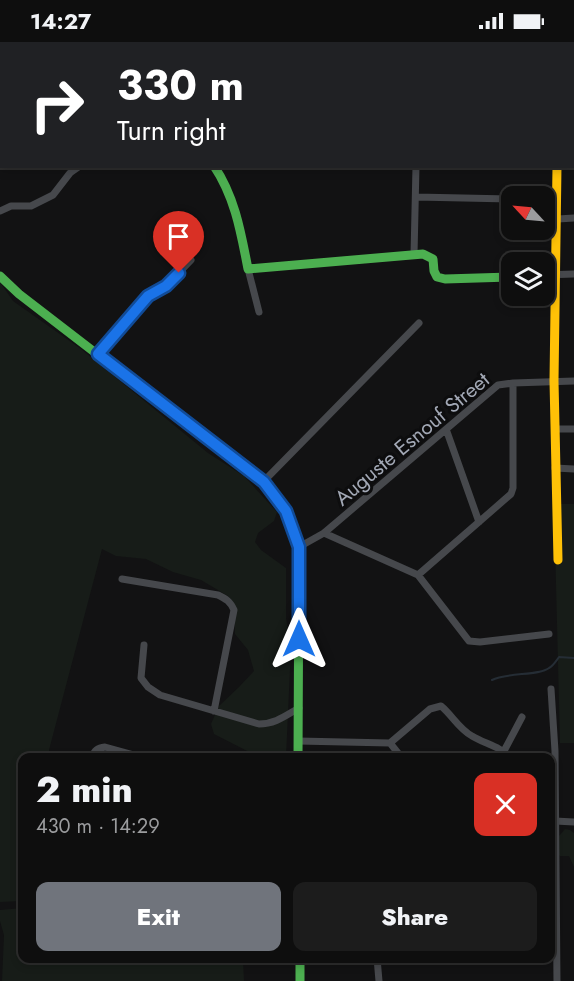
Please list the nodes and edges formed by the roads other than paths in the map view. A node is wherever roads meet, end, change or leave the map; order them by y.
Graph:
1 (77, 168) edge
2 (215, 168) edge
3 (416, 168) edge
4 (557, 168) edge
5 (416, 196) junction
6 (501, 199) edge
7 (557, 201) joint
8 (0, 211) edge
9 (574, 218) edge
10 (558, 219) junction
11 (414, 255) junction
12 (191, 260) dead end
13 (249, 269) junction
14 (574, 274) edge
15 (556, 275) junction
16 (0, 276) edge
17 (501, 277) edge
18 (259, 312) dead end
19 (419, 323) dead end
20 (98, 354) junction
21 (554, 381) junction
22 (574, 381) edge
23 (513, 383) junction
24 (446, 429) junction
25 (555, 429) junction
26 (574, 429) edge
27 (555, 468) junction
28 (574, 469) edge
29 (264, 482) junction
30 (478, 522) junction
31 (324, 533) junction
32 (299, 547) junction
33 (558, 560) dead end
34 (418, 575) junction
35 (122, 579) dead end
36 (549, 634) dead end
37 (144, 645) dead end
38 (552, 688) dead end
39 (299, 708) junction
40 (214, 711) junction
41 (522, 717) dead end
42 (298, 741) junction
43 (390, 743) junction
44 (504, 751) joint
45 (93, 753) edge
46 (127, 753) edge
47 (298, 753) edge
48 (398, 753) edge
49 (555, 820) joint
50 (574, 822) edge
51 (555, 944) edge
52 (300, 963) edge
53 (377, 963) edge
54 (300, 981) edge
55 (379, 981) edge
56 (557, 981) edge

1 - 8 street
2 - 13 street
3 - 5 street
4 - 7 street
5 - 6 street
5 - 11 street
7 - 10 street
9 - 10 street
10 - 15 street
11 - 13 street
11 - 17 street
12 - 20 street
13 - 18 street
14 - 15 street
15 - 21 street
16 - 20 street
19 - 29 street
20 - 29 street
21 - 22 street, Auguste Esnouf Street
21 - 23 street, Auguste Esnouf Street
21 - 25 street
23 - 24 street, Auguste Esnouf Street
23 - 30 street
24 - 30 street
24 - 31 street, Auguste Esnouf Street
25 - 26 street
25 - 27 street
27 - 28 street
27 - 33 street
29 - 32 street
30 - 34 street
31 - 32 street, Auguste Esnouf Street
31 - 34 street
32 - 39 street
34 - 36 street
35 - 40 street
37 - 40 street
38 - 49 street
39 - 40 street
39 - 42 street
41 - 44 street
42 - 43 street
42 - 47 street
43 - 44 street
43 - 48 street
45 - 46 street
49 - 50 street
51 - 56 street
52 - 54 street
53 - 55 street

